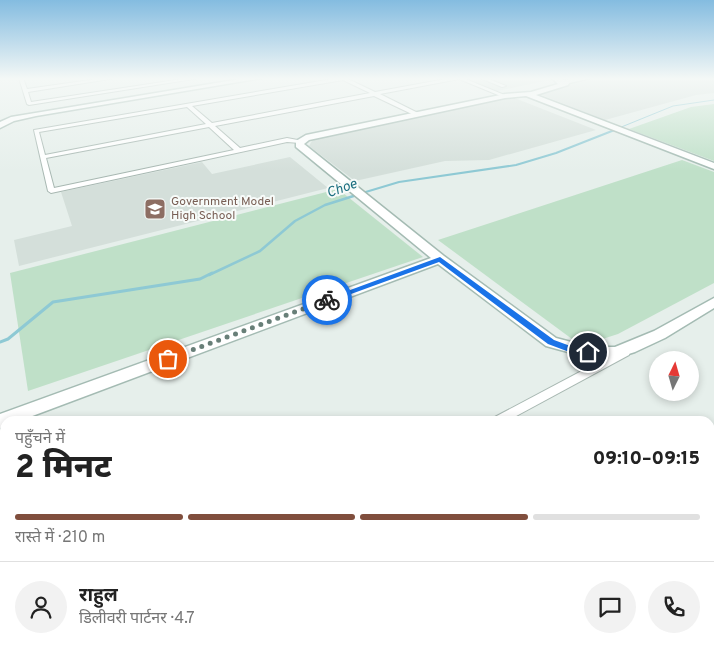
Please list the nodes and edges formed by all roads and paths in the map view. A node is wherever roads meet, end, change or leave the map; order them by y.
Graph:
1 (50, 109) edge
2 (64, 109) edge
3 (165, 109) edge
4 (192, 109) edge
5 (296, 109) edge
6 (406, 109) edge
7 (441, 109) edge
8 (562, 109) edge
9 (51, 111) junction
10 (416, 114) junction
11 (8, 115) junction
12 (210, 125) junction
13 (0, 126) edge
14 (0, 131) edge
15 (300, 141) junction
16 (238, 150) junction
17 (43, 157) junction
18 (714, 166) edge
19 (440, 259) junction
20 (714, 302) edge
21 (634, 347) junction
22 (14, 416) edge
23 (506, 416) edge

1 - 11 street
2 - 9 street
3 - 17 street
4 - 12 street
5 - 12 street
6 - 10 street
7 - 10 street
8 - 18 street
9 - 11 street
9 - 14 street
10 - 15 street
11 - 13 street
12 - 16 street
12 - 17 street
15 - 16 street
15 - 19 street
16 - 17 street
19 - 21 street
19 - 22 street
20 - 21 street
21 - 23 street

